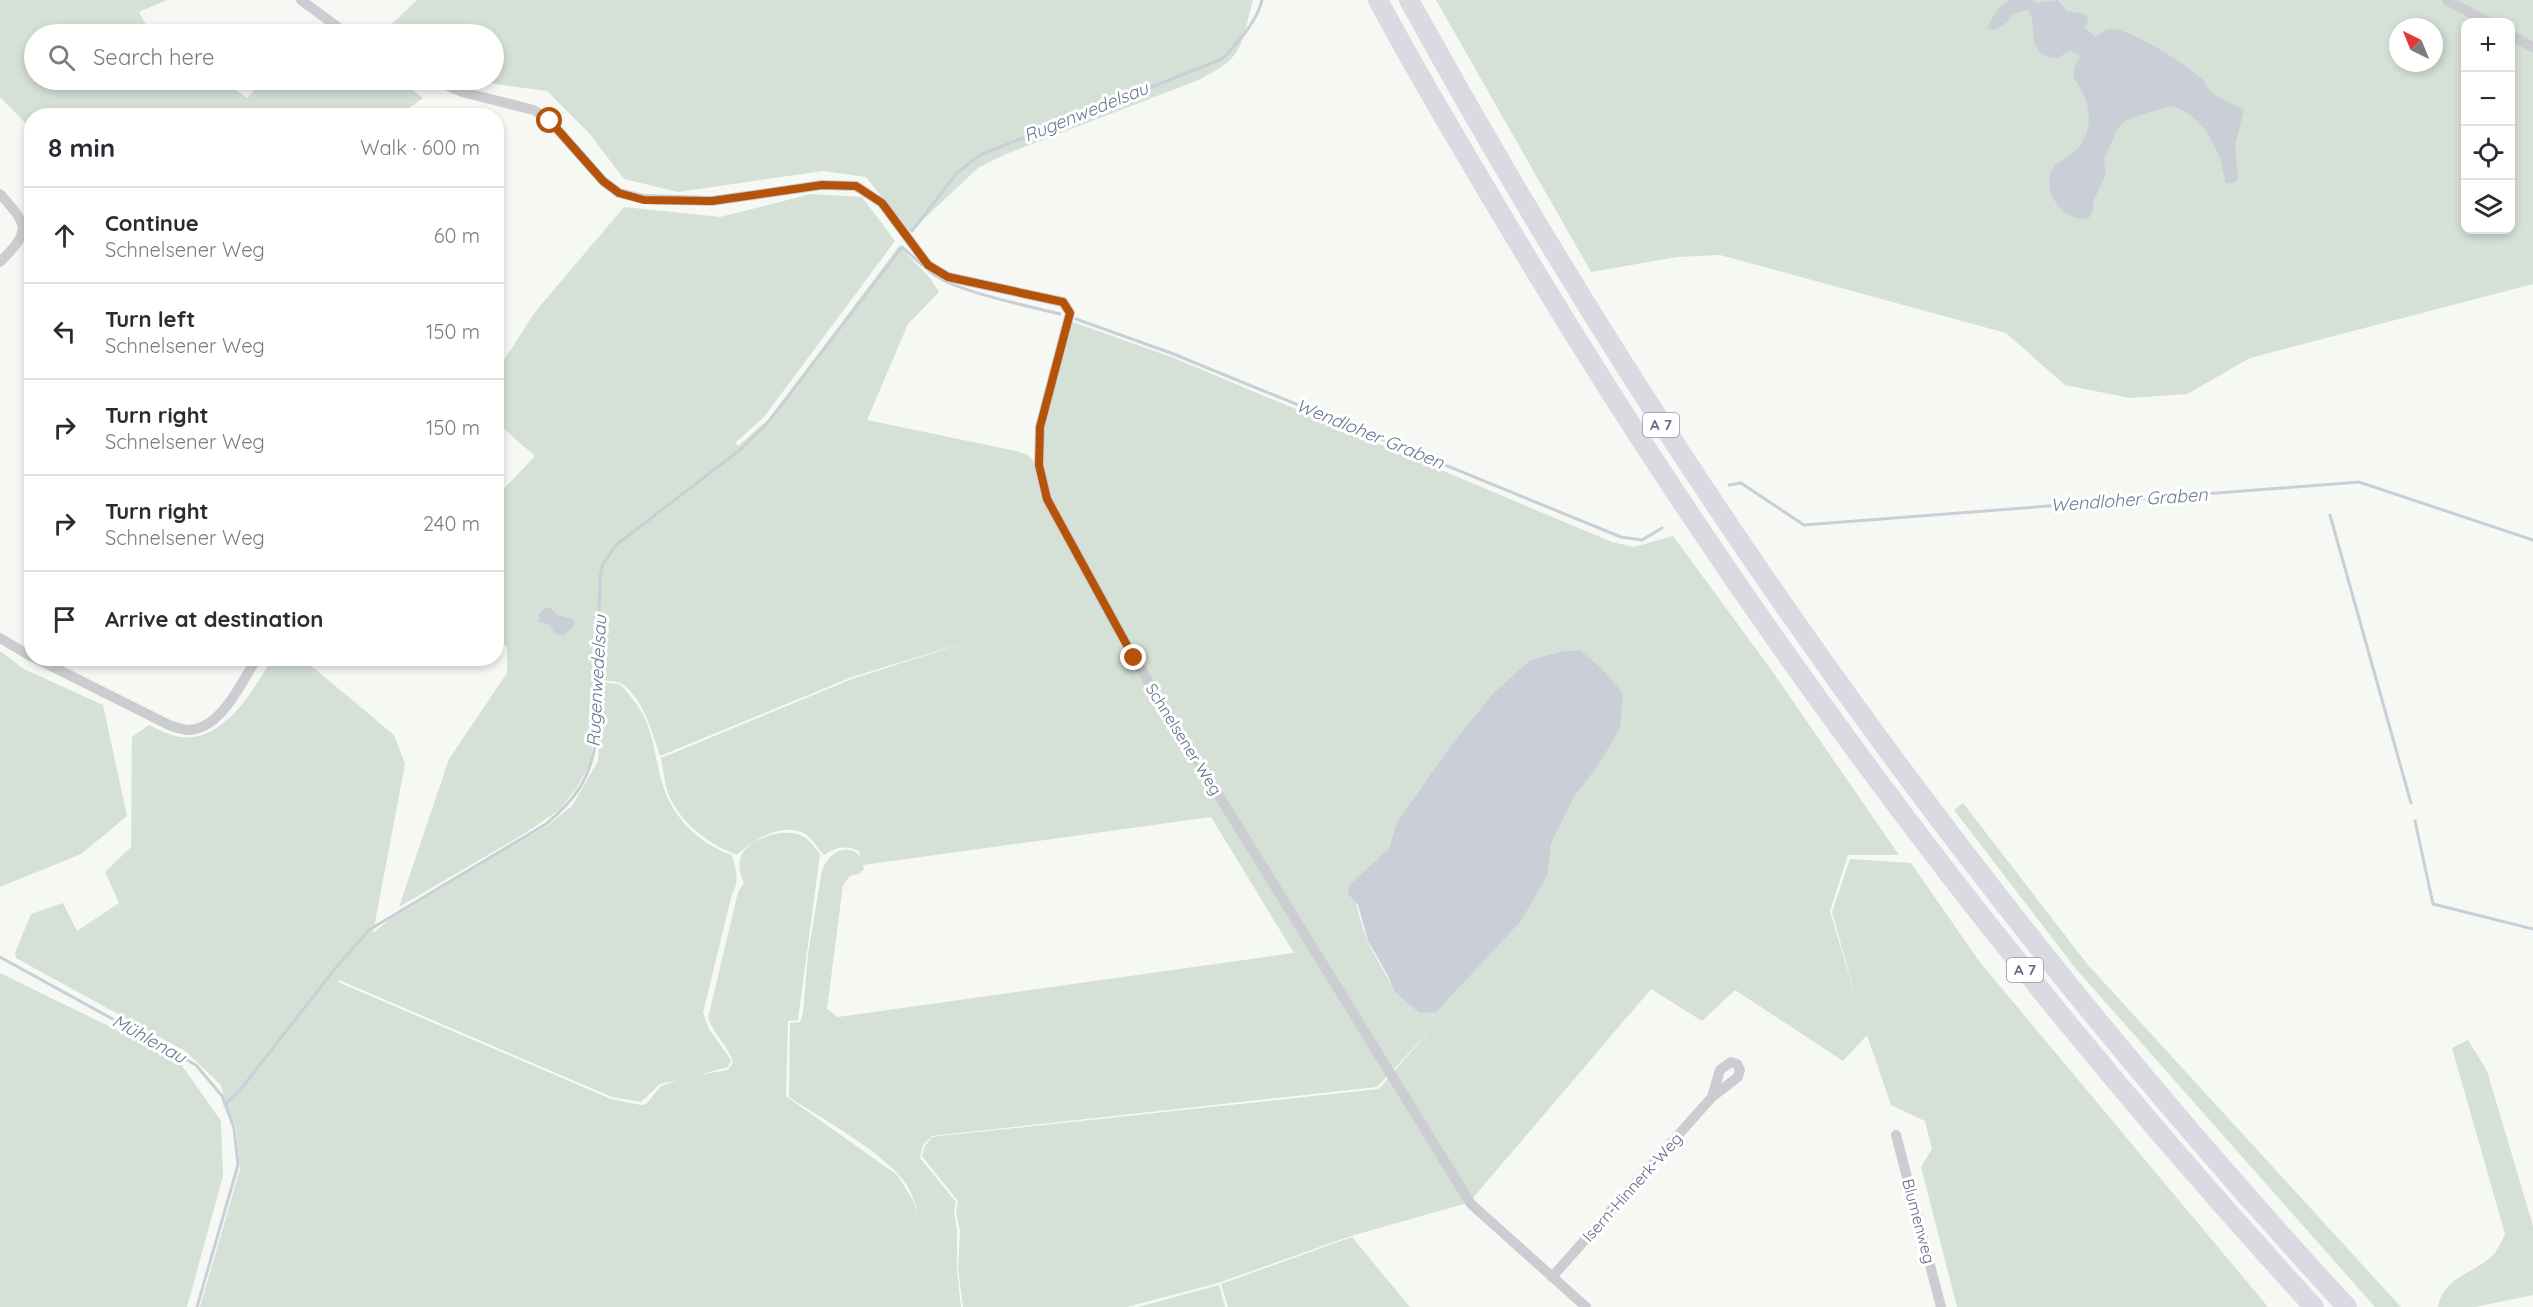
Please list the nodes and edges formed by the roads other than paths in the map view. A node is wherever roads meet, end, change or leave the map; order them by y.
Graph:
1 (301, 0) edge
2 (1378, 0) edge
3 (1409, 0) edge
4 (2447, 0) edge
5 (2481, 18) edge
6 (333, 24) edge
7 (2515, 36) edge
8 (2533, 47) edge
9 (457, 90) edge
10 (0, 194) edge
11 (0, 262) edge
12 (0, 638) edge
13 (24, 653) edge
14 (49, 666) edge
15 (252, 666) edge
16 (1712, 1097) dead end
17 (1896, 1135) dead end
18 (1552, 1277) junction
19 (1586, 1307) edge
20 (1941, 1307) edge
21 (2314, 1307) edge
22 (2347, 1307) edge

1 - 6 street
2 - 21 highway, A 7
3 - 22 highway, A 7
4 - 5 street
7 - 8 street
9 - 18 street, Schnelsener Weg
10 - 11 street
12 - 13 street
14 - 15 street
16 - 18 street, Isern-Hinnerk-Weg
17 - 20 street, Blumenweg
18 - 19 street, Schnelsener Weg

